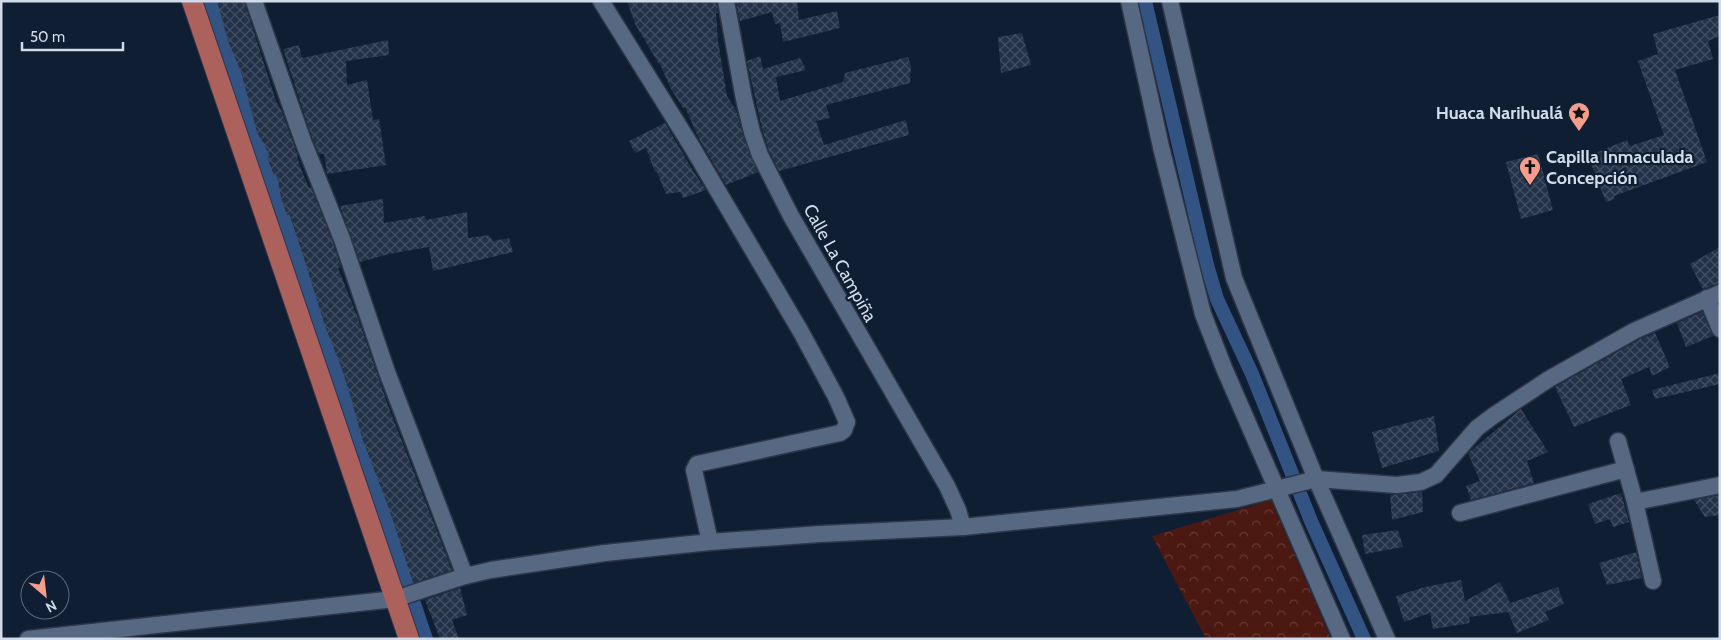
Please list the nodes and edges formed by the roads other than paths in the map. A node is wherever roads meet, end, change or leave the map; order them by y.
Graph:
1 (192, 1) edge
2 (254, 1) edge
3 (601, 1) edge
4 (726, 1) edge
5 (1129, 1) edge
6 (1170, 1) edge
7 (1713, 295) edge
8 (1720, 329) edge
9 (1618, 441) dead end
10 (1626, 469) junction
11 (1309, 480) junction
12 (1720, 485) edge
13 (1280, 488) junction
14 (1635, 502) junction
15 (1460, 513) dead end
16 (963, 527) junction
17 (710, 542) junction
18 (465, 576) junction
19 (1653, 581) dead end
20 (404, 596) junction
21 (28, 639) edge
22 (409, 639) edge
23 (1342, 639) edge
24 (1387, 639) edge

1 - 20 main road
2 - 18 street
3 - 17 street
4 - 16 street, Calle La Campiña
5 - 13 street
6 - 11 street
7 - 8 street
7 - 11 street
9 - 10 street
10 - 14 street
10 - 15 street
11 - 13 street
11 - 24 street
12 - 14 street
13 - 16 street
13 - 23 street
14 - 19 street
16 - 17 street
17 - 18 street
18 - 20 street
20 - 21 street
20 - 22 main road

